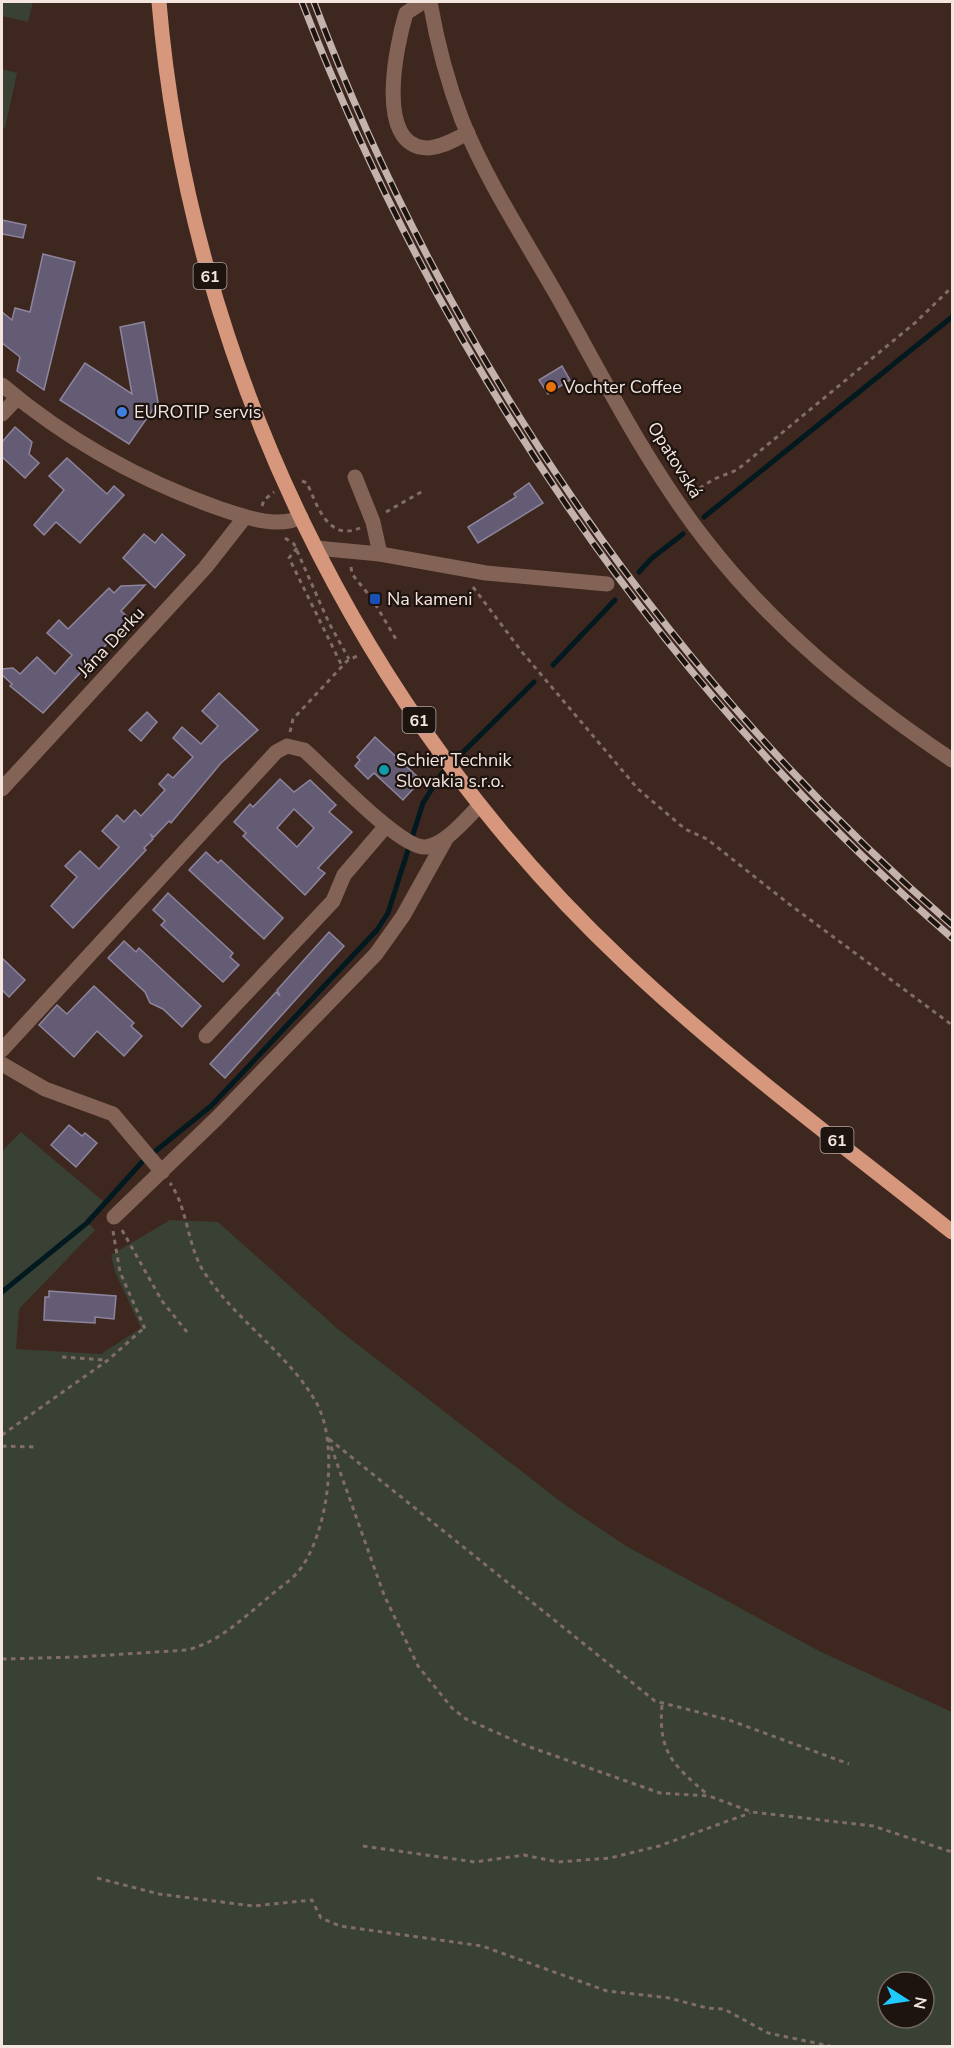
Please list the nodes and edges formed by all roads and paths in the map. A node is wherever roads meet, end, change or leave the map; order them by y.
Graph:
1 (159, 2) edge
2 (423, 2) edge
3 (429, 2) edge
4 (468, 133) junction
5 (952, 287) edge
6 (593, 383) dead end
7 (2, 385) edge
8 (576, 394) dead end
9 (17, 398) junction
10 (2, 414) edge
11 (355, 477) dead end
12 (300, 481) dead end
13 (423, 491) dead end
14 (274, 492) dead end
15 (678, 502) junction
16 (261, 510) dead end
17 (245, 517) junction
18 (301, 517) junction
19 (373, 522) junction
20 (278, 536) dead end
21 (297, 548) junction
22 (316, 548) junction
23 (373, 553) junction
24 (459, 569) junction
25 (607, 584) dead end
26 (397, 641) dead end
27 (342, 666) junction
28 (287, 746) junction
29 (952, 760) edge
30 (2, 789) edge
31 (480, 805) junction
32 (387, 826) junction
33 (449, 834) junction
34 (952, 1025) edge
35 (206, 1036) dead end
36 (2, 1050) edge
37 (2, 1064) edge
38 (152, 1161) junction
39 (114, 1217) joint
40 (123, 1232) dead end
41 (952, 1232) edge
42 (187, 1332) dead end
43 (62, 1357) dead end
44 (108, 1360) junction
45 (2, 1435) edge
46 (328, 1438) junction
47 (2, 1446) edge
48 (36, 1447) dead end
49 (2, 1659) edge
50 (663, 1705) junction
51 (849, 1764) dead end
52 (709, 1796) junction
53 (752, 1812) junction
54 (363, 1846) dead end
55 (952, 1852) edge
56 (97, 1878) dead end
57 (830, 2046) edge

1 - 18 main road, 61
2 - 4 street
3 - 4 street, Opatovská
4 - 15 street, Opatovská
5 - 15 path
6 - 8 path
7 - 9 street
9 - 10 street
9 - 17 street
11 - 19 street
12 - 19 path
13 - 19 path
14 - 16 path
15 - 29 street, Opatovská
17 - 18 street
17 - 30 street, Jána Derku
18 - 22 main road, 61
19 - 23 street
20 - 21 path
21 - 27 path
21 - 27 path
22 - 23 street
22 - 31 main road, 61
23 - 24 street
23 - 26 path
24 - 25 street
24 - 34 path
27 - 28 path
28 - 32 street
28 - 36 street
31 - 33 street
31 - 41 main road, 61
32 - 33 street
32 - 35 street
33 - 38 street
37 - 38 street
38 - 39 street
38 - 46 path
39 - 44 path
40 - 42 path
43 - 44 path
44 - 45 path
46 - 49 path
46 - 50 path
46 - 52 path
47 - 48 path
50 - 51 path
50 - 52 path
52 - 53 path
53 - 54 path
53 - 55 path
56 - 57 path

